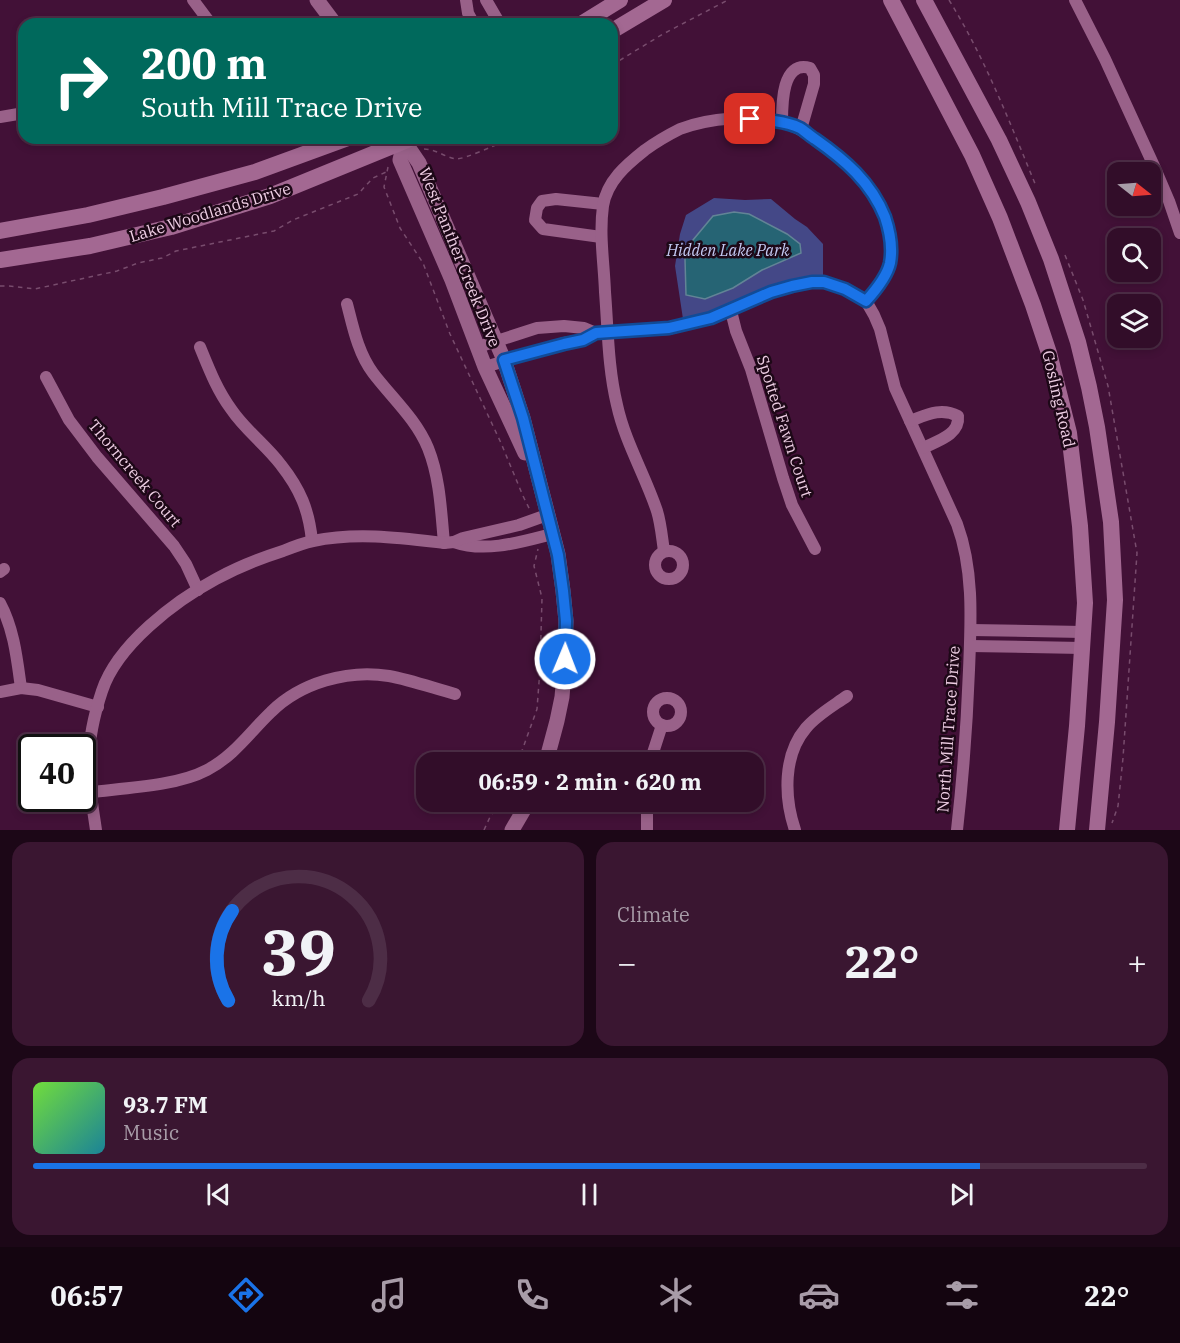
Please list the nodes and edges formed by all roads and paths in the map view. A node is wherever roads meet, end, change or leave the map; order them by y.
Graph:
1 (193, 0) edge
2 (317, 0) edge
3 (466, 0) edge
4 (486, 0) edge
5 (620, 0) edge
6 (664, 0) edge
7 (728, 0) edge
8 (891, 0) edge
9 (924, 0) edge
10 (1075, 0) edge
11 (206, 18) edge
12 (330, 18) edge
13 (471, 18) edge
14 (496, 18) edge
15 (590, 18) edge
16 (618, 27) edge
17 (618, 61) edge
18 (18, 114) edge
19 (0, 117) edge
20 (782, 122) junction
21 (801, 129) junction
22 (332, 144) edge
23 (498, 144) edge
24 (406, 146) edge
25 (386, 172) junction
26 (603, 204) junction
27 (0, 231) edge
28 (1180, 233) edge
29 (601, 237) junction
30 (0, 261) edge
31 (0, 286) edge
32 (866, 301) junction
33 (347, 304) dead end
34 (731, 311) junction
35 (602, 333) junction
36 (496, 341) junction
37 (200, 347) dead end
38 (478, 347) junction
39 (504, 360) junction
40 (485, 367) junction
41 (46, 377) dead end
42 (910, 422) junction
43 (923, 448) junction
44 (538, 483) junction
45 (541, 517) junction
46 (546, 536) junction
47 (312, 541) junction
48 (449, 543) junction
49 (815, 549) dead end
50 (664, 551) dead end
51 (198, 590) junction
52 (0, 603) edge
53 (971, 630) junction
54 (1083, 640) junction
55 (970, 646) junction
56 (21, 688) junction
57 (0, 692) edge
58 (455, 694) dead end
59 (847, 696) dead end
60 (98, 707) junction
61 (662, 725) dead end
62 (92, 734) edge
63 (522, 752) edge
64 (549, 752) edge
65 (653, 752) edge
66 (96, 791) edge
67 (94, 812) edge
68 (493, 812) edge
69 (523, 812) edge
70 (647, 812) edge
71 (96, 830) edge
72 (484, 830) edge
73 (512, 830) edge
74 (646, 830) edge
75 (795, 830) edge
76 (957, 830) edge
77 (1067, 830) edge
78 (1097, 830) edge

1 - 11 street
2 - 12 street
3 - 13 street
4 - 14 street
5 - 15 main road
6 - 16 main road
7 - 17 path
8 - 54 main road, Gosling Road
9 - 78 main road, Gosling Road
10 - 28 street
18 - 19 street
20 - 21 street
20 - 21 street
20 - 26 street
21 - 32 street
22 - 27 main road, Lake Woodlands Drive
23 - 24 path
24 - 25 path
24 - 30 main road, Lake Woodlands Drive
24 - 36 street, West Panther Creek Drive
24 - 38 street, West Panther Creek Drive
25 - 31 path
25 - 45 path
26 - 29 street
26 - 29 street
29 - 35 street
32 - 34 street
32 - 42 street, North Mill Trace Drive
33 - 48 street
34 - 35 street
34 - 49 street, Spotted Fawn Court
35 - 36 street
35 - 39 street
35 - 50 street
36 - 38 street
36 - 39 street, West Panther Creek Drive
37 - 47 street
38 - 40 street, West Panther Creek Drive
39 - 40 street
39 - 44 street, West Panther Creek Drive
40 - 44 street, West Panther Creek Drive
41 - 51 street, Thorncreek Court
42 - 43 street, North Mill Trace Drive
42 - 43 street
43 - 53 street, North Mill Trace Drive
44 - 45 street, West Panther Creek Drive
45 - 46 street, West Panther Creek Drive
45 - 48 street
46 - 48 street
46 - 63 path
46 - 64 street, West Panther Creek Drive
47 - 48 street
47 - 51 street
51 - 60 street
52 - 56 street
53 - 54 street
53 - 55 street, North Mill Trace Drive
54 - 55 street
54 - 77 main road, Gosling Road
55 - 76 street, North Mill Trace Drive
56 - 57 street
56 - 60 street
58 - 66 street
59 - 75 street
60 - 62 street
61 - 65 street
67 - 71 street
68 - 72 path
69 - 73 street
70 - 74 street

